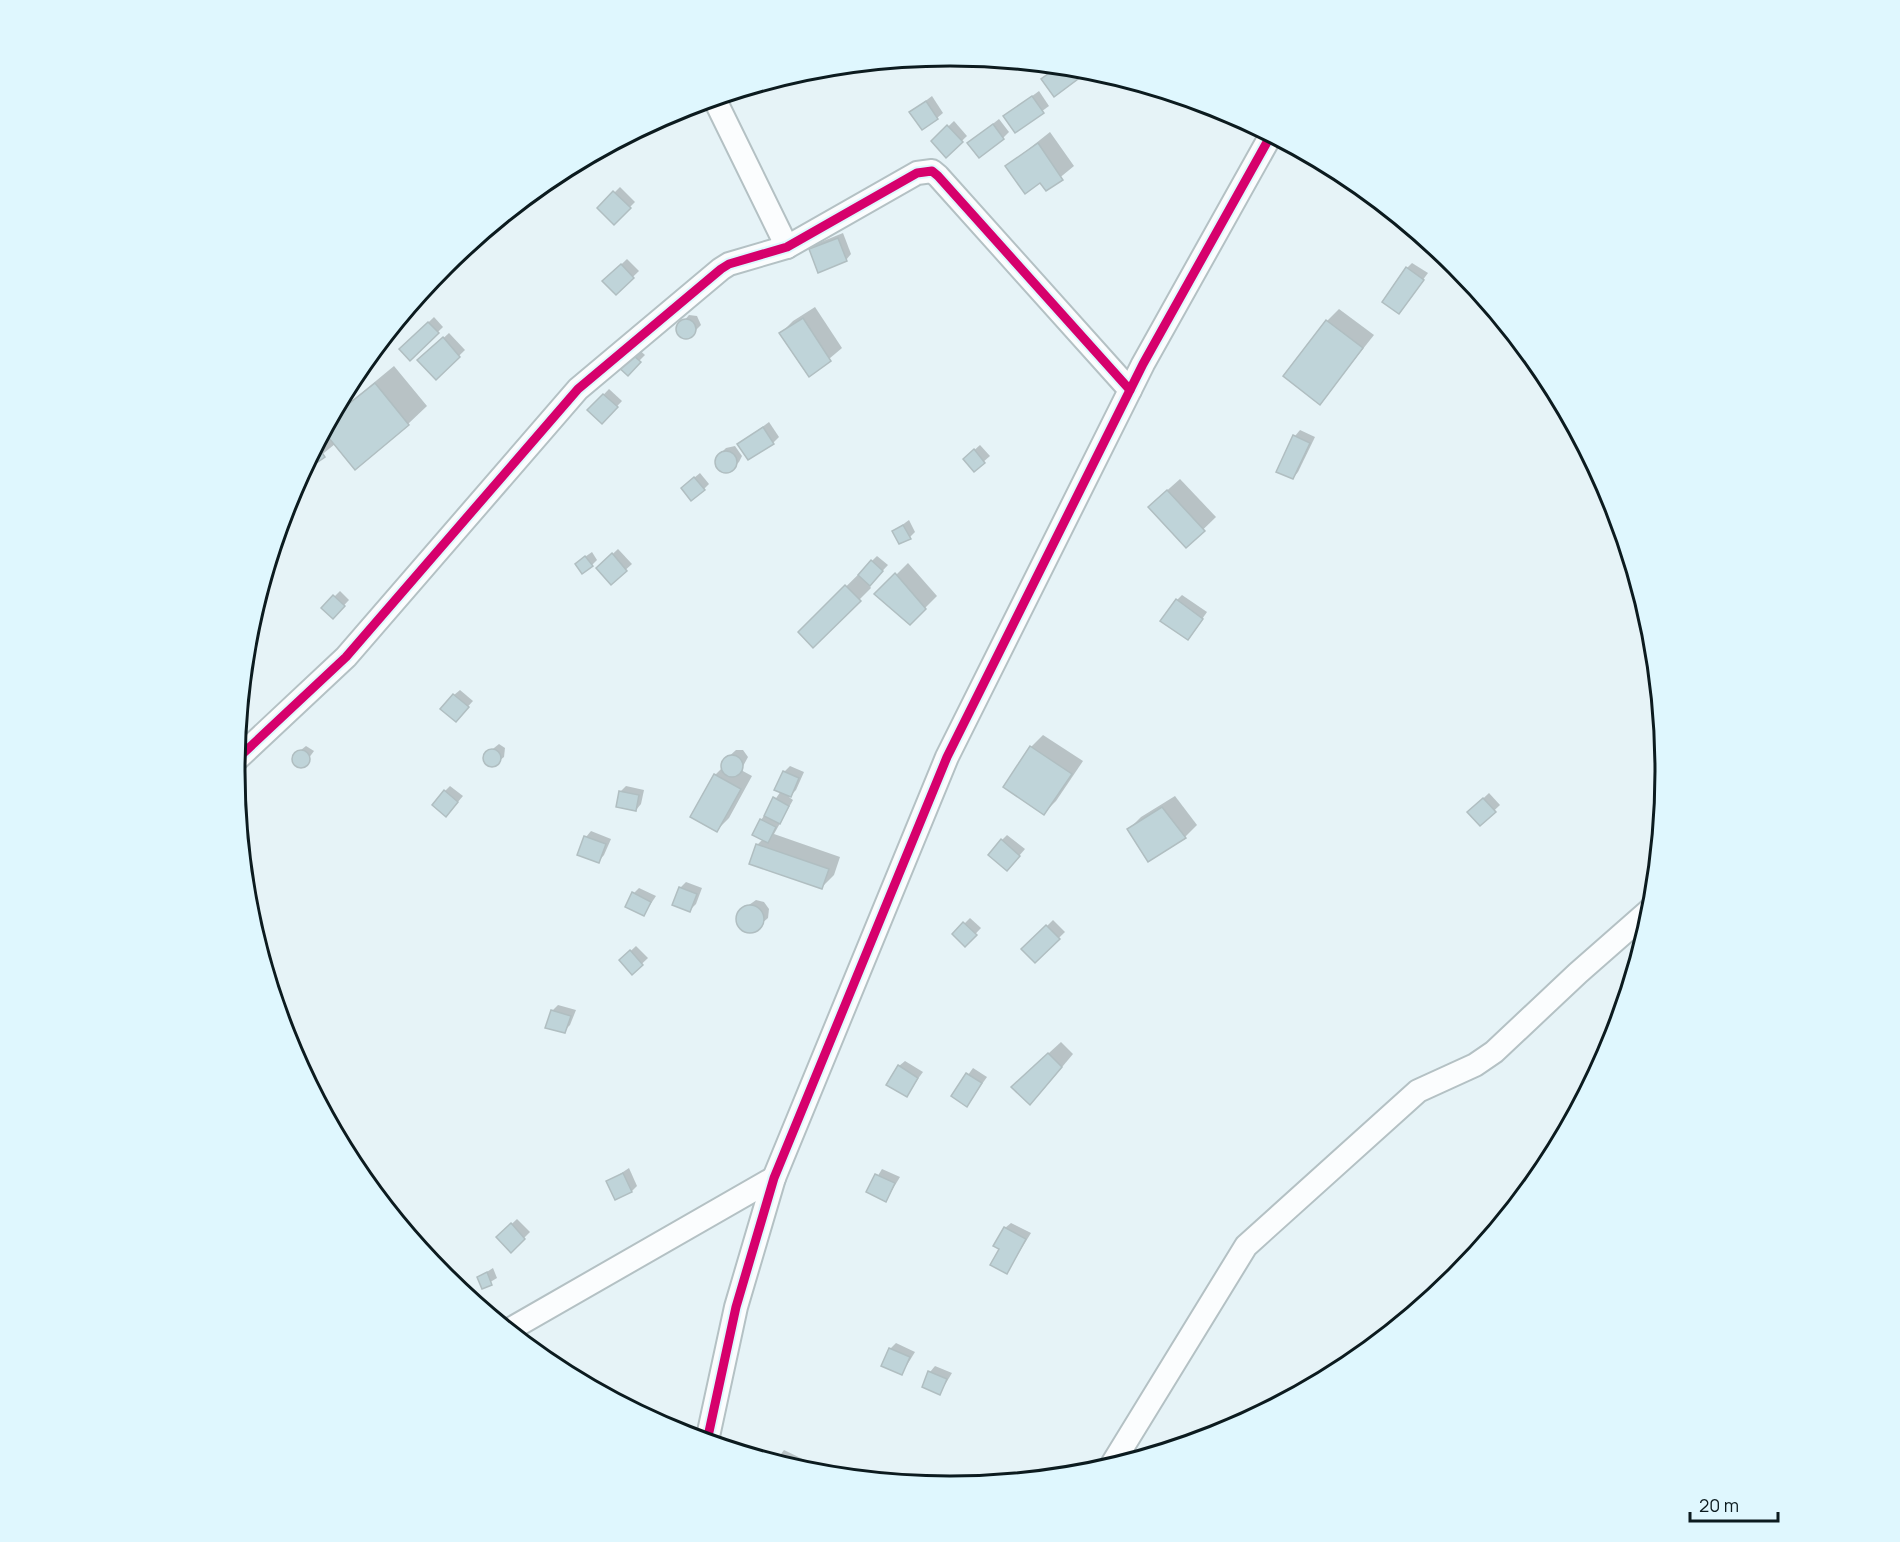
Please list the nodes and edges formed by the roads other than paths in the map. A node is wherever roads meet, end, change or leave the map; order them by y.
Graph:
1 (718, 105) edge
2 (1267, 142) edge
3 (787, 247) junction
4 (1130, 390) junction
5 (246, 751) edge
6 (1639, 920) edge
7 (774, 1178) junction
8 (516, 1326) edge
9 (708, 1433) edge
10 (1118, 1455) edge

1 - 3 street
2 - 4 street
3 - 4 street
3 - 5 street
4 - 7 street
6 - 10 street
7 - 8 street
7 - 9 street

